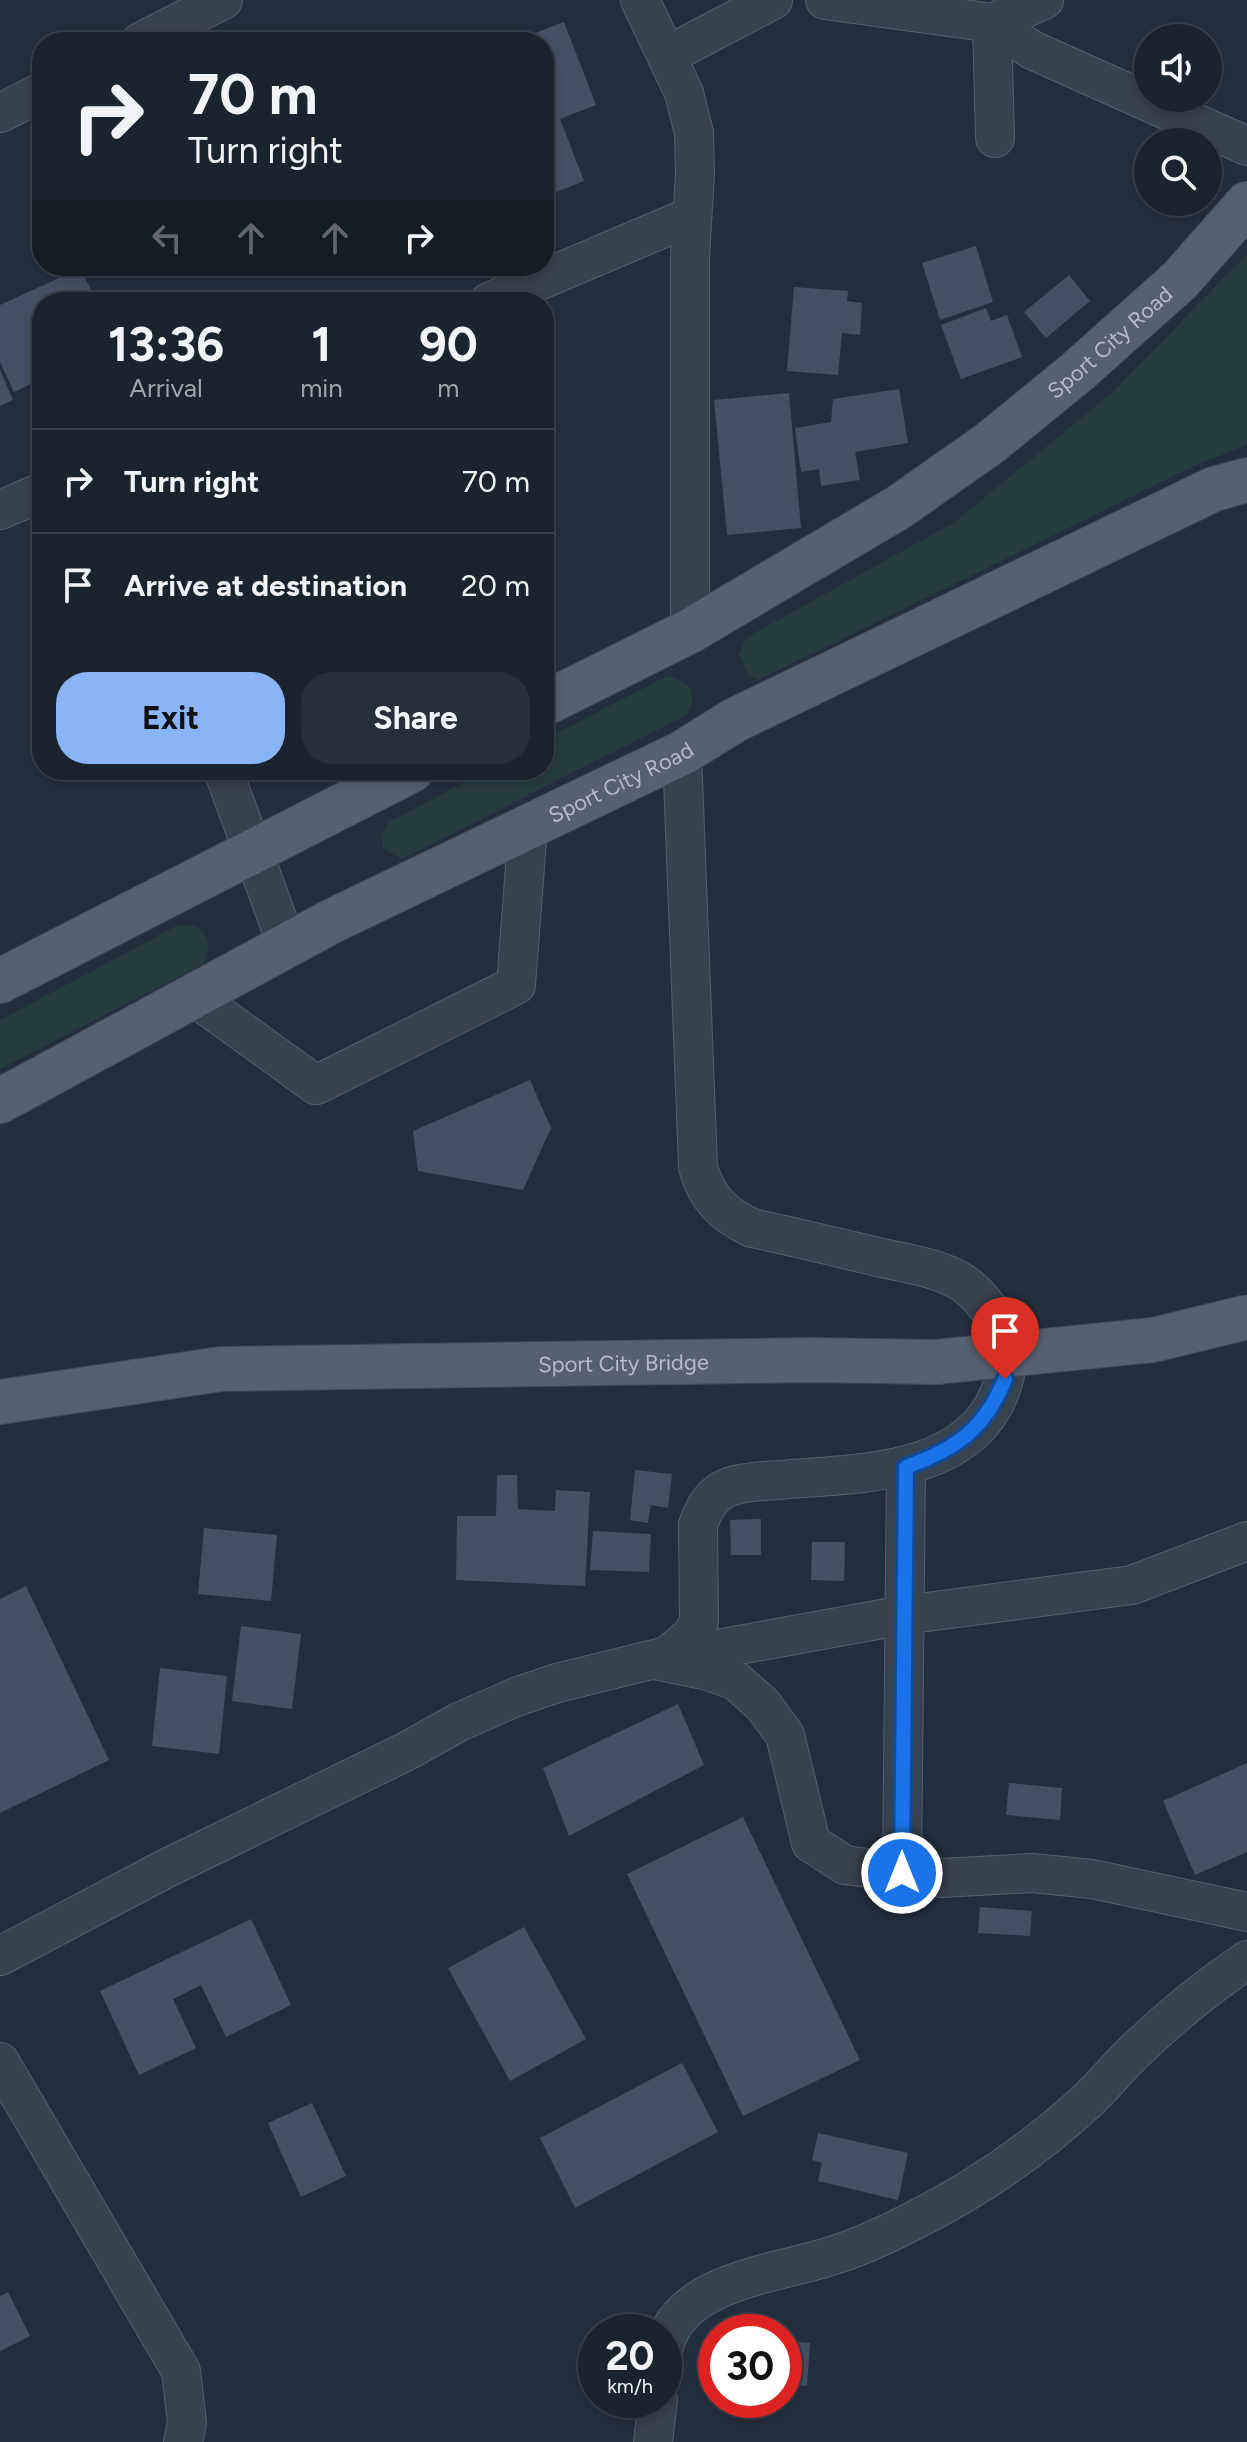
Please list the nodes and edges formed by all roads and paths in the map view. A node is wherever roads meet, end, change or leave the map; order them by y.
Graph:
1 (223, 0) edge
2 (640, 0) edge
3 (773, 0) edge
4 (825, 0) edge
5 (1044, 0) edge
6 (992, 23) junction
7 (160, 32) edge
8 (668, 55) junction
9 (32, 97) edge
10 (0, 113) edge
11 (995, 138) dead end
12 (1247, 146) edge
13 (1247, 204) edge
14 (692, 216) junction
15 (554, 274) edge
16 (550, 276) edge
17 (513, 292) edge
18 (1247, 480) edge
19 (690, 631) junction
20 (554, 699) edge
21 (682, 753) junction
22 (227, 780) edge
23 (392, 780) edge
24 (528, 827) junction
25 (252, 850) junction
26 (287, 945) junction
27 (0, 981) edge
28 (193, 996) junction
29 (0, 1101) edge
30 (1247, 1317) edge
31 (0, 1402) edge
32 (906, 1467) junction
33 (1247, 1541) edge
34 (904, 1615) junction
35 (654, 1660) junction
36 (902, 1873) junction
37 (1247, 1912) edge
38 (0, 1956) edge
39 (1247, 1960) edge
40 (0, 2062) edge
41 (682, 2314) edge
42 (656, 2418) edge
43 (183, 2442) edge
44 (653, 2442) edge

1 - 7 street
2 - 8 street
3 - 8 street
4 - 6 street
5 - 6 street
6 - 11 street
6 - 12 street
8 - 14 street
9 - 10 street
13 - 19 main road, Sport City Road
14 - 15 street
14 - 19 street
16 - 17 street
18 - 21 main road, Sport City Road
19 - 20 main road, Sport City Road
21 - 24 main road, Sport City Road
21 - 32 street
22 - 25 street
23 - 25 main road
24 - 26 main road, Sport City Road
24 - 28 street
25 - 26 street
25 - 27 main road
26 - 28 main road, Sport City Road
28 - 29 main road, Sport City Road
30 - 31 main road, Sport City Bridge, bridge
32 - 34 street
32 - 35 street
33 - 34 street
34 - 35 street
34 - 36 street
35 - 36 street
35 - 38 street
36 - 37 street
39 - 41 street
40 - 43 street
42 - 44 street

